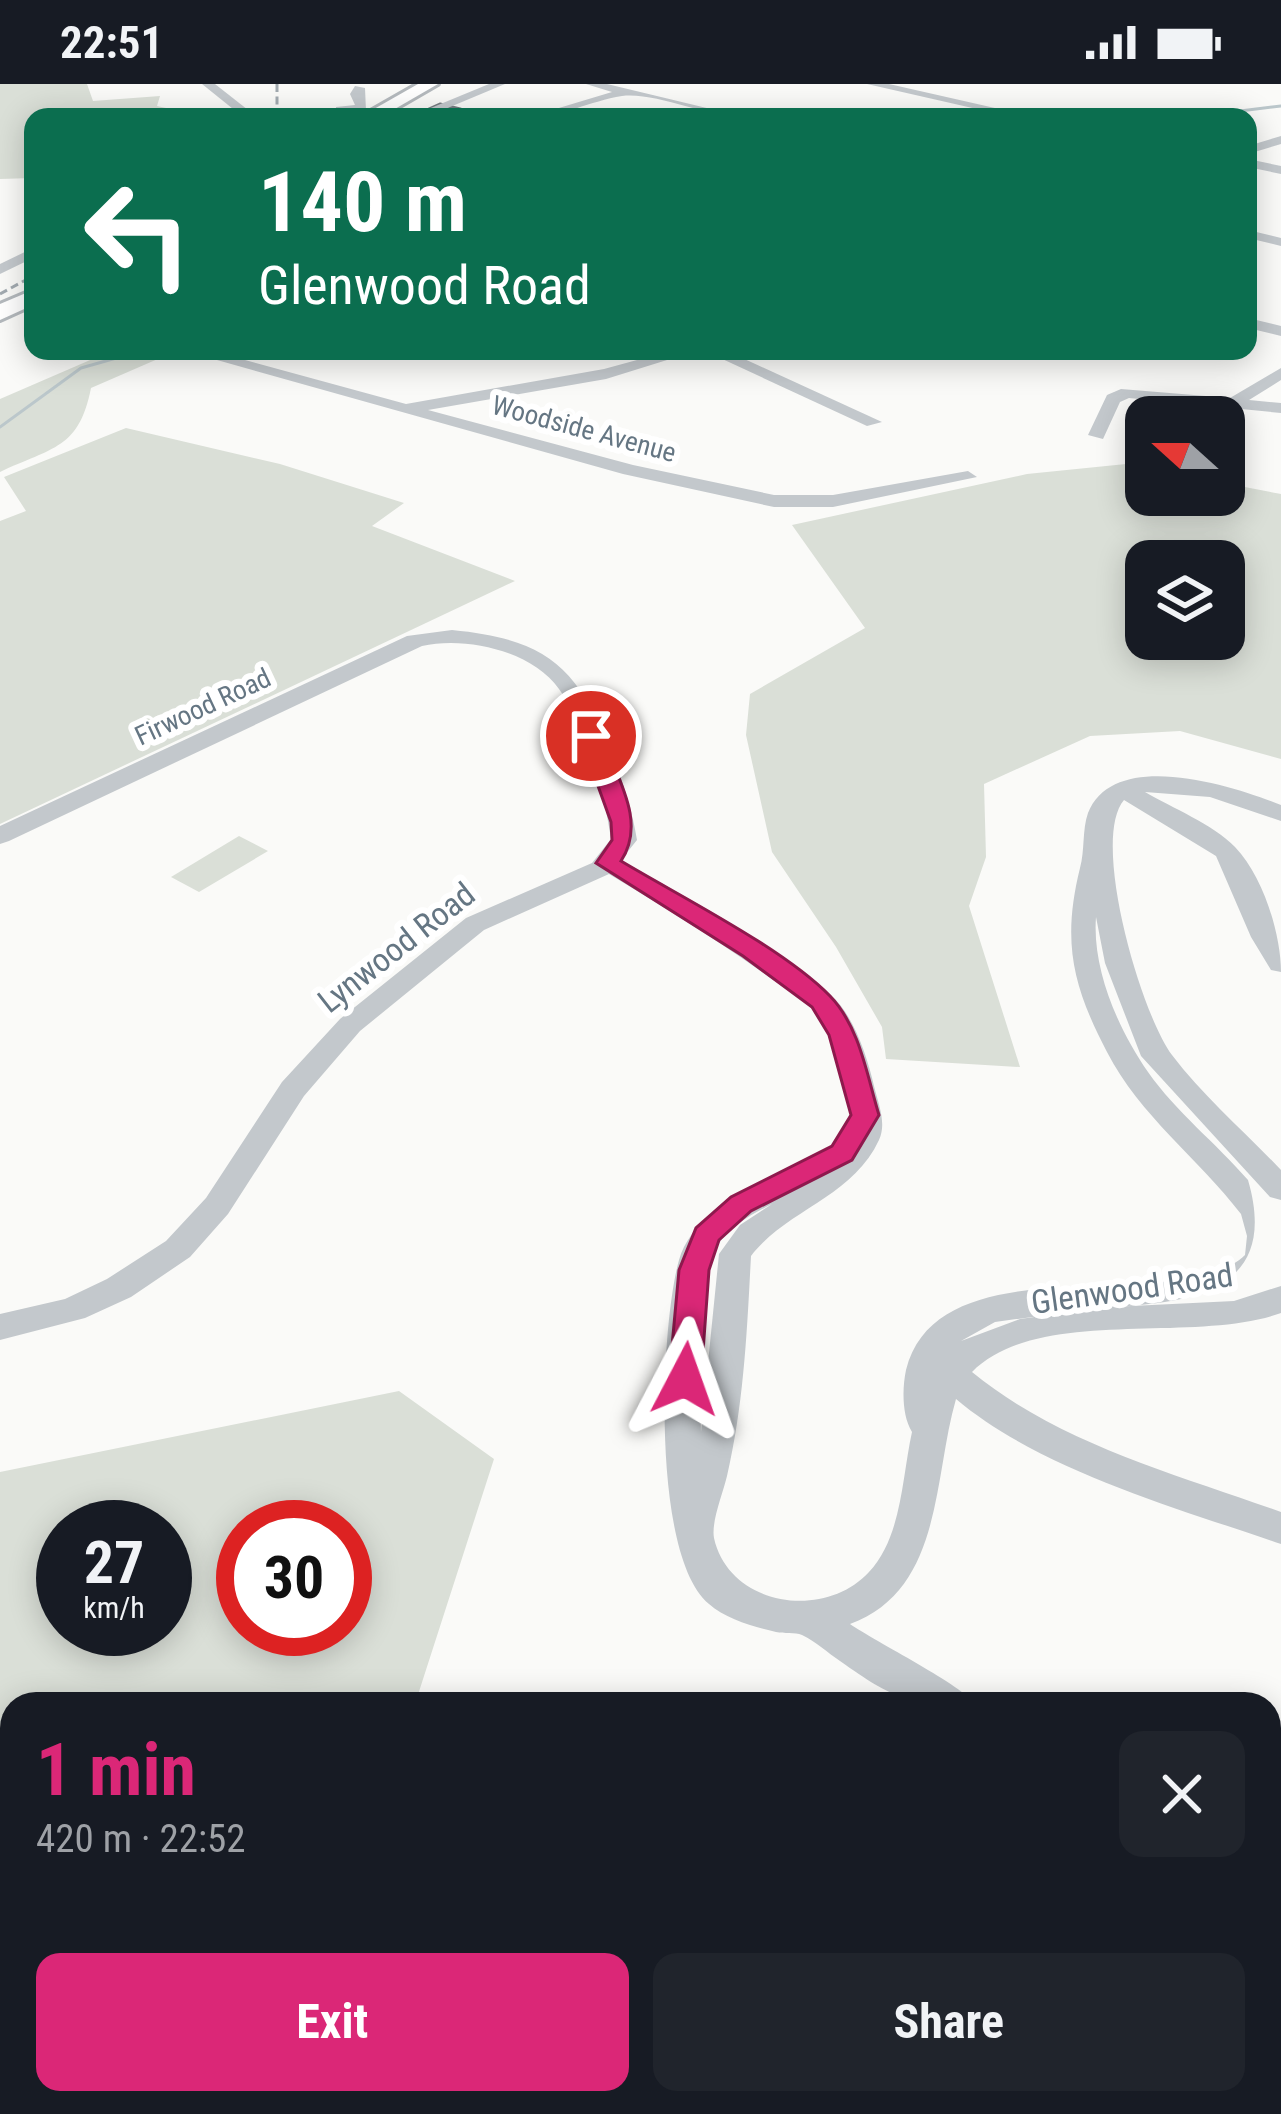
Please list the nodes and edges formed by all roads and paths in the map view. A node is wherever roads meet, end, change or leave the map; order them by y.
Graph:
1 (208, 84) edge
2 (430, 84) edge
3 (445, 84) edge
4 (499, 84) edge
5 (592, 84) edge
6 (653, 84) edge
7 (873, 84) edge
8 (946, 84) edge
9 (626, 91) junction
10 (910, 92) junction
11 (958, 102) junction
12 (240, 108) edge
13 (385, 108) edge
14 (401, 108) edge
15 (437, 108) edge
16 (566, 108) edge
17 (700, 108) edge
18 (942, 108) edge
19 (986, 108) edge
20 (227, 360) edge
21 (656, 360) edge
22 (733, 360) edge
23 (1281, 373) edge
24 (1159, 396) edge
25 (1244, 396) edge
26 (1245, 401) edge
27 (403, 408) junction
28 (1281, 408) edge
29 (873, 422) dead end
30 (1097, 435) dead end
31 (968, 477) dead end
32 (1126, 791) junction
33 (1281, 817) edge
34 (0, 836) edge
35 (1096, 854) junction
36 (608, 863) junction
37 (1281, 964) edge
38 (1281, 1189) edge
39 (1281, 1298) edge
40 (0, 1327) edge
41 (939, 1366) junction
42 (1281, 1528) edge
43 (807, 1617) junction
44 (929, 1692) edge

1 - 12 street
2 - 13 highway
3 - 14 highway
4 - 15 street
5 - 9 street
6 - 9 street
7 - 10 street
8 - 10 street
9 - 16 street
9 - 17 street
10 - 11 street
11 - 18 street
11 - 19 street
20 - 27 street, Woodside Avenue
21 - 27 street
22 - 29 street
23 - 25 street
24 - 30 street
26 - 28 street
27 - 31 street, Woodside Avenue
32 - 33 street
32 - 35 street, Glenwood Road
32 - 37 street
34 - 36 street, Firwood Road
35 - 38 street, Glenwood Road
35 - 41 street, Glenwood Road
36 - 40 street, Lynwood Road
36 - 43 street
39 - 41 street, Glenwood Road
41 - 42 street
41 - 43 street
43 - 44 street

